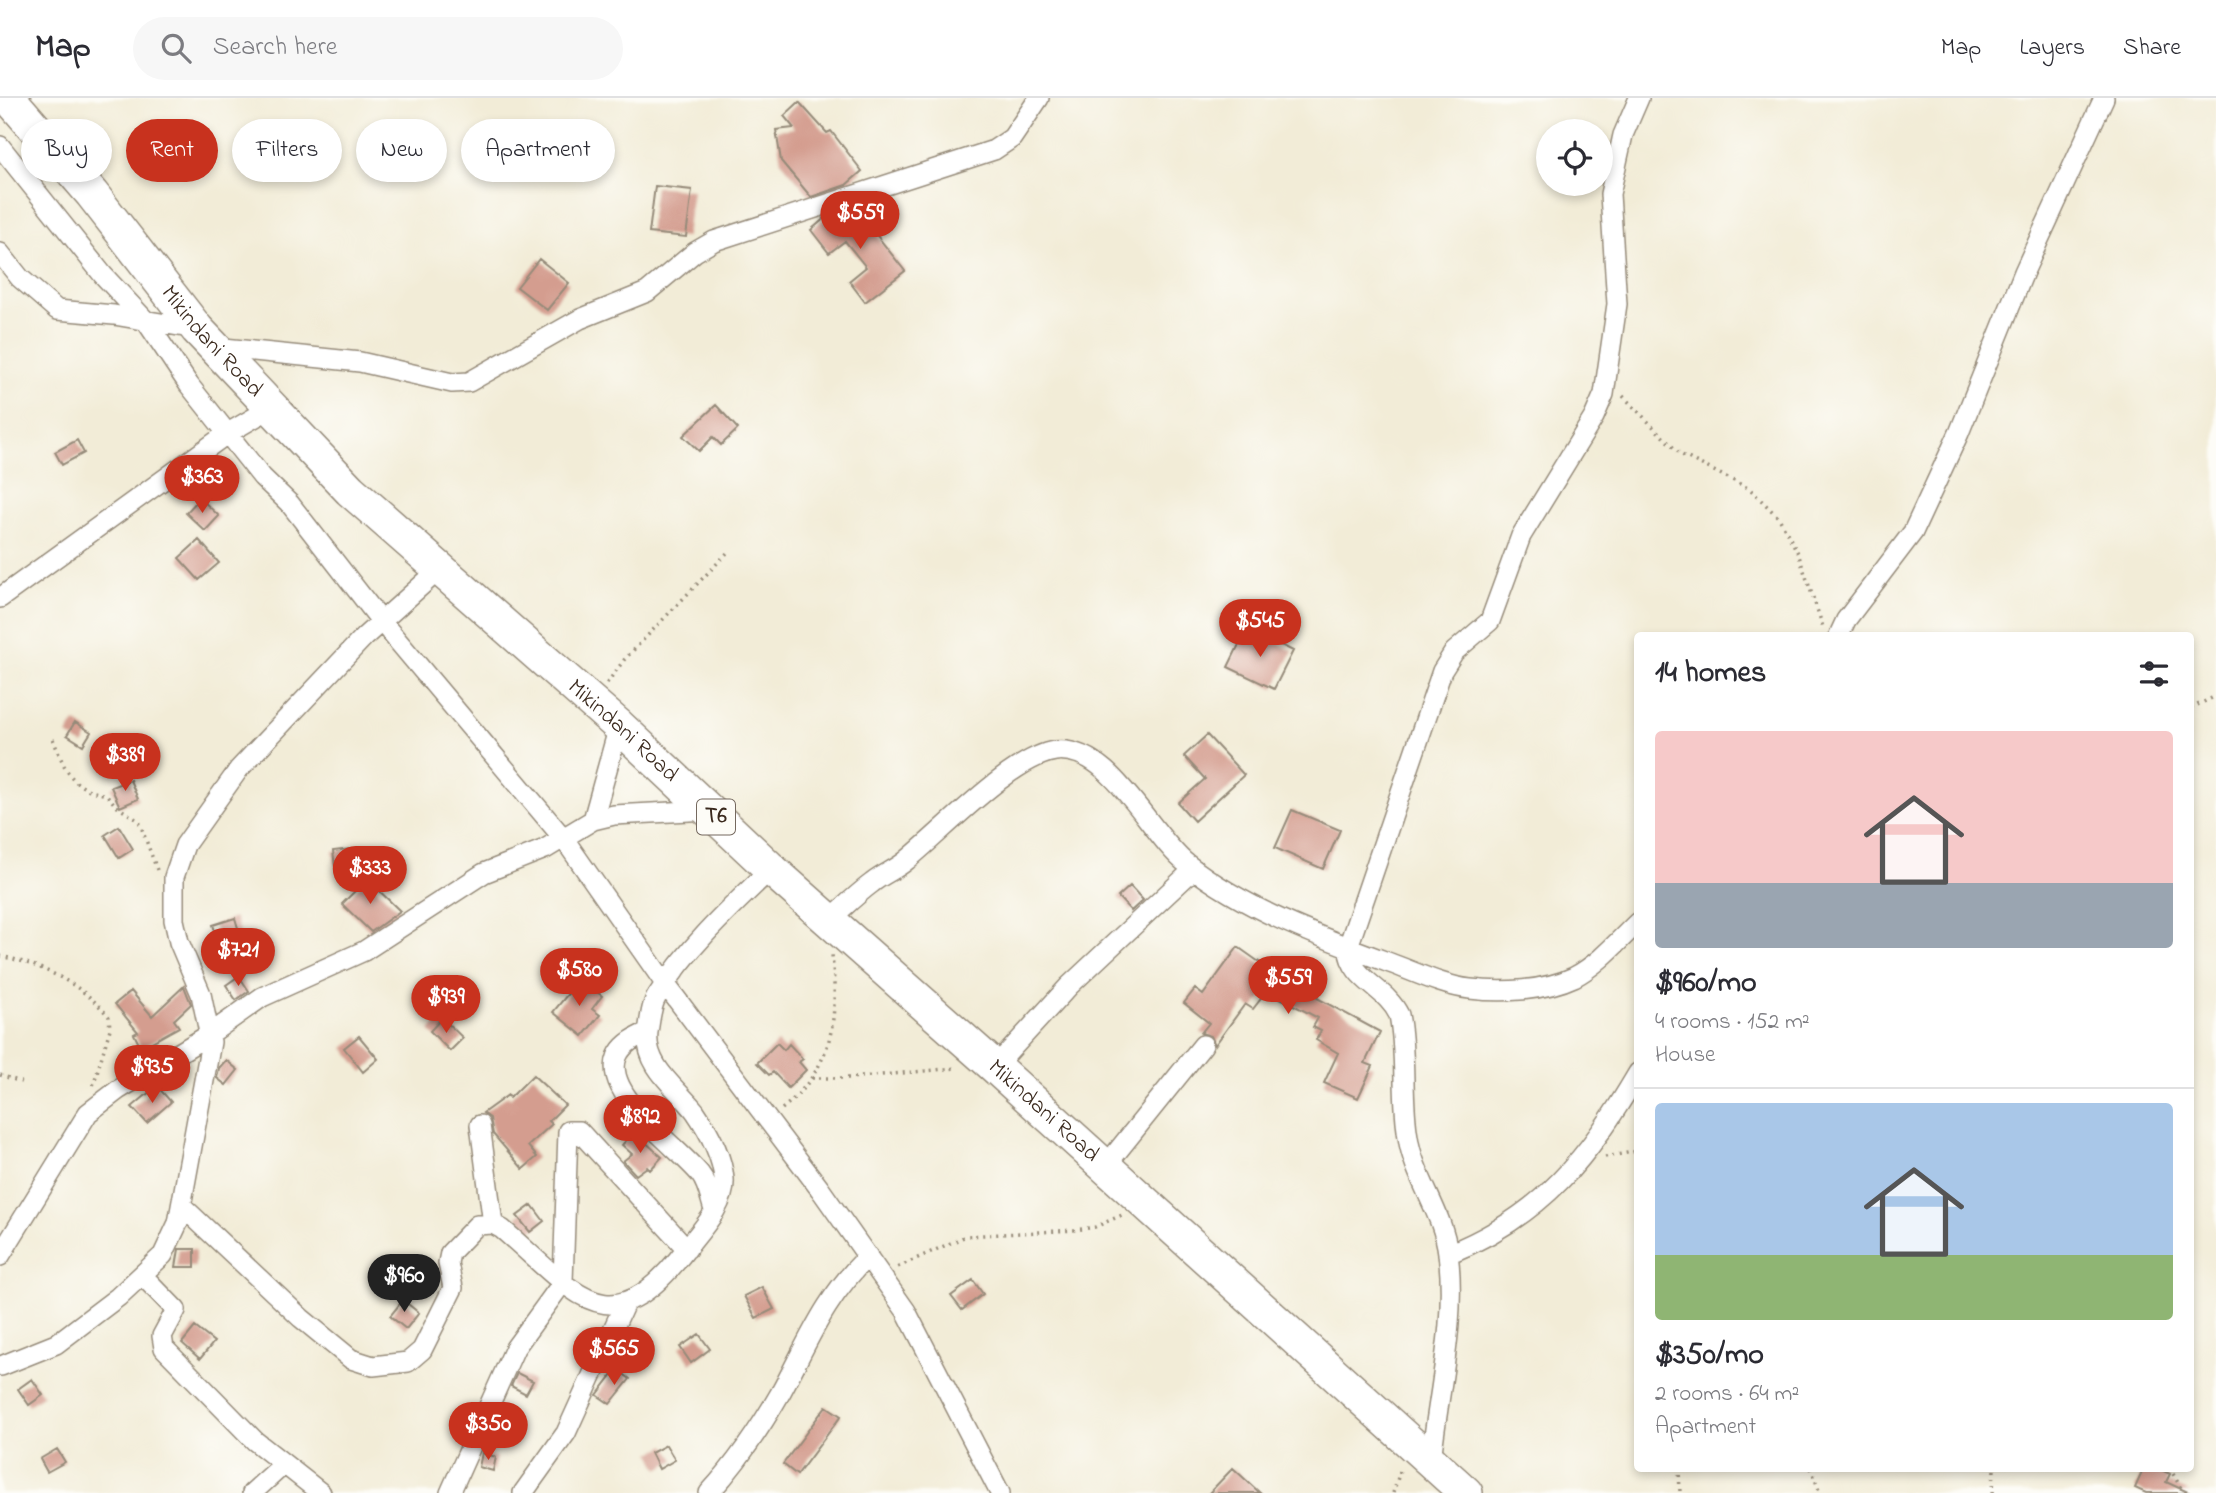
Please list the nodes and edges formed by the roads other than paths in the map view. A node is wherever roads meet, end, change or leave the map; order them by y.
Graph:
1 (9, 98) edge
2 (1039, 98) edge
3 (1639, 98) edge
4 (2104, 98) edge
5 (0, 146) edge
6 (0, 253) edge
7 (146, 321) junction
8 (206, 338) junction
9 (271, 408) junction
10 (228, 433) junction
11 (441, 568) junction
12 (0, 598) edge
13 (381, 621) junction
14 (1840, 632) edge
15 (607, 715) junction
16 (709, 810) junction
17 (593, 820) junction
18 (564, 839) junction
19 (771, 869) junction
20 (1194, 869) junction
21 (828, 921) junction
22 (1634, 926) edge
23 (1348, 947) junction
24 (666, 985) junction
25 (648, 1032) junction
26 (210, 1034) junction
27 (1203, 1045) dead end
28 (995, 1067) junction
29 (1634, 1079) edge
30 (480, 1125) dead end
31 (1104, 1168) junction
32 (182, 1206) junction
33 (714, 1210) junction
34 (493, 1224) junction
35 (687, 1249) junction
36 (1448, 1254) junction
37 (0, 1256) edge
38 (868, 1256) junction
39 (144, 1276) junction
40 (563, 1282) junction
41 (625, 1303) junction
42 (1, 1366) edge
43 (1431, 1461) junction
44 (283, 1465) junction
45 (252, 1493) edge
46 (321, 1493) edge
47 (450, 1493) edge
48 (523, 1493) edge
49 (709, 1493) edge
50 (1000, 1493) edge
51 (1466, 1493) edge

1 - 8 highway, Mikindani Road / T6
2 - 8 street
3 - 23 street
4 - 14 street
5 - 7 street
6 - 7 street
7 - 8 street
7 - 10 street
8 - 9 highway, Mikindani Road / T6
9 - 10 street
9 - 11 highway, Mikindani Road / T6
10 - 12 street
10 - 13 street
11 - 13 street
11 - 15 highway, Mikindani Road / T6
13 - 18 street
13 - 26 street
15 - 16 highway, Mikindani Road / T6
15 - 17 street
16 - 17 street
16 - 19 highway, Mikindani Road / T6
17 - 18 street
18 - 24 street
18 - 26 street
19 - 21 highway, Mikindani Road / T6
19 - 24 street
20 - 21 street
20 - 23 street
20 - 28 street
21 - 28 highway, Mikindani Road / T6
22 - 23 street
23 - 36 street
24 - 25 street
24 - 38 street
25 - 33 street
25 - 33 street
26 - 32 street
26 - 37 street
27 - 31 street
28 - 31 highway, Mikindani Road / T6
29 - 36 street
30 - 34 street
31 - 43 highway, Mikindani Road / T6
32 - 34 street
32 - 39 street
33 - 35 street
34 - 40 street
35 - 40 street
35 - 41 street
36 - 43 street
38 - 49 street
38 - 50 street
39 - 42 street
39 - 44 street
40 - 41 street
40 - 47 street
41 - 48 street
43 - 51 highway, Mikindani Road / T6
44 - 45 street
44 - 46 street

